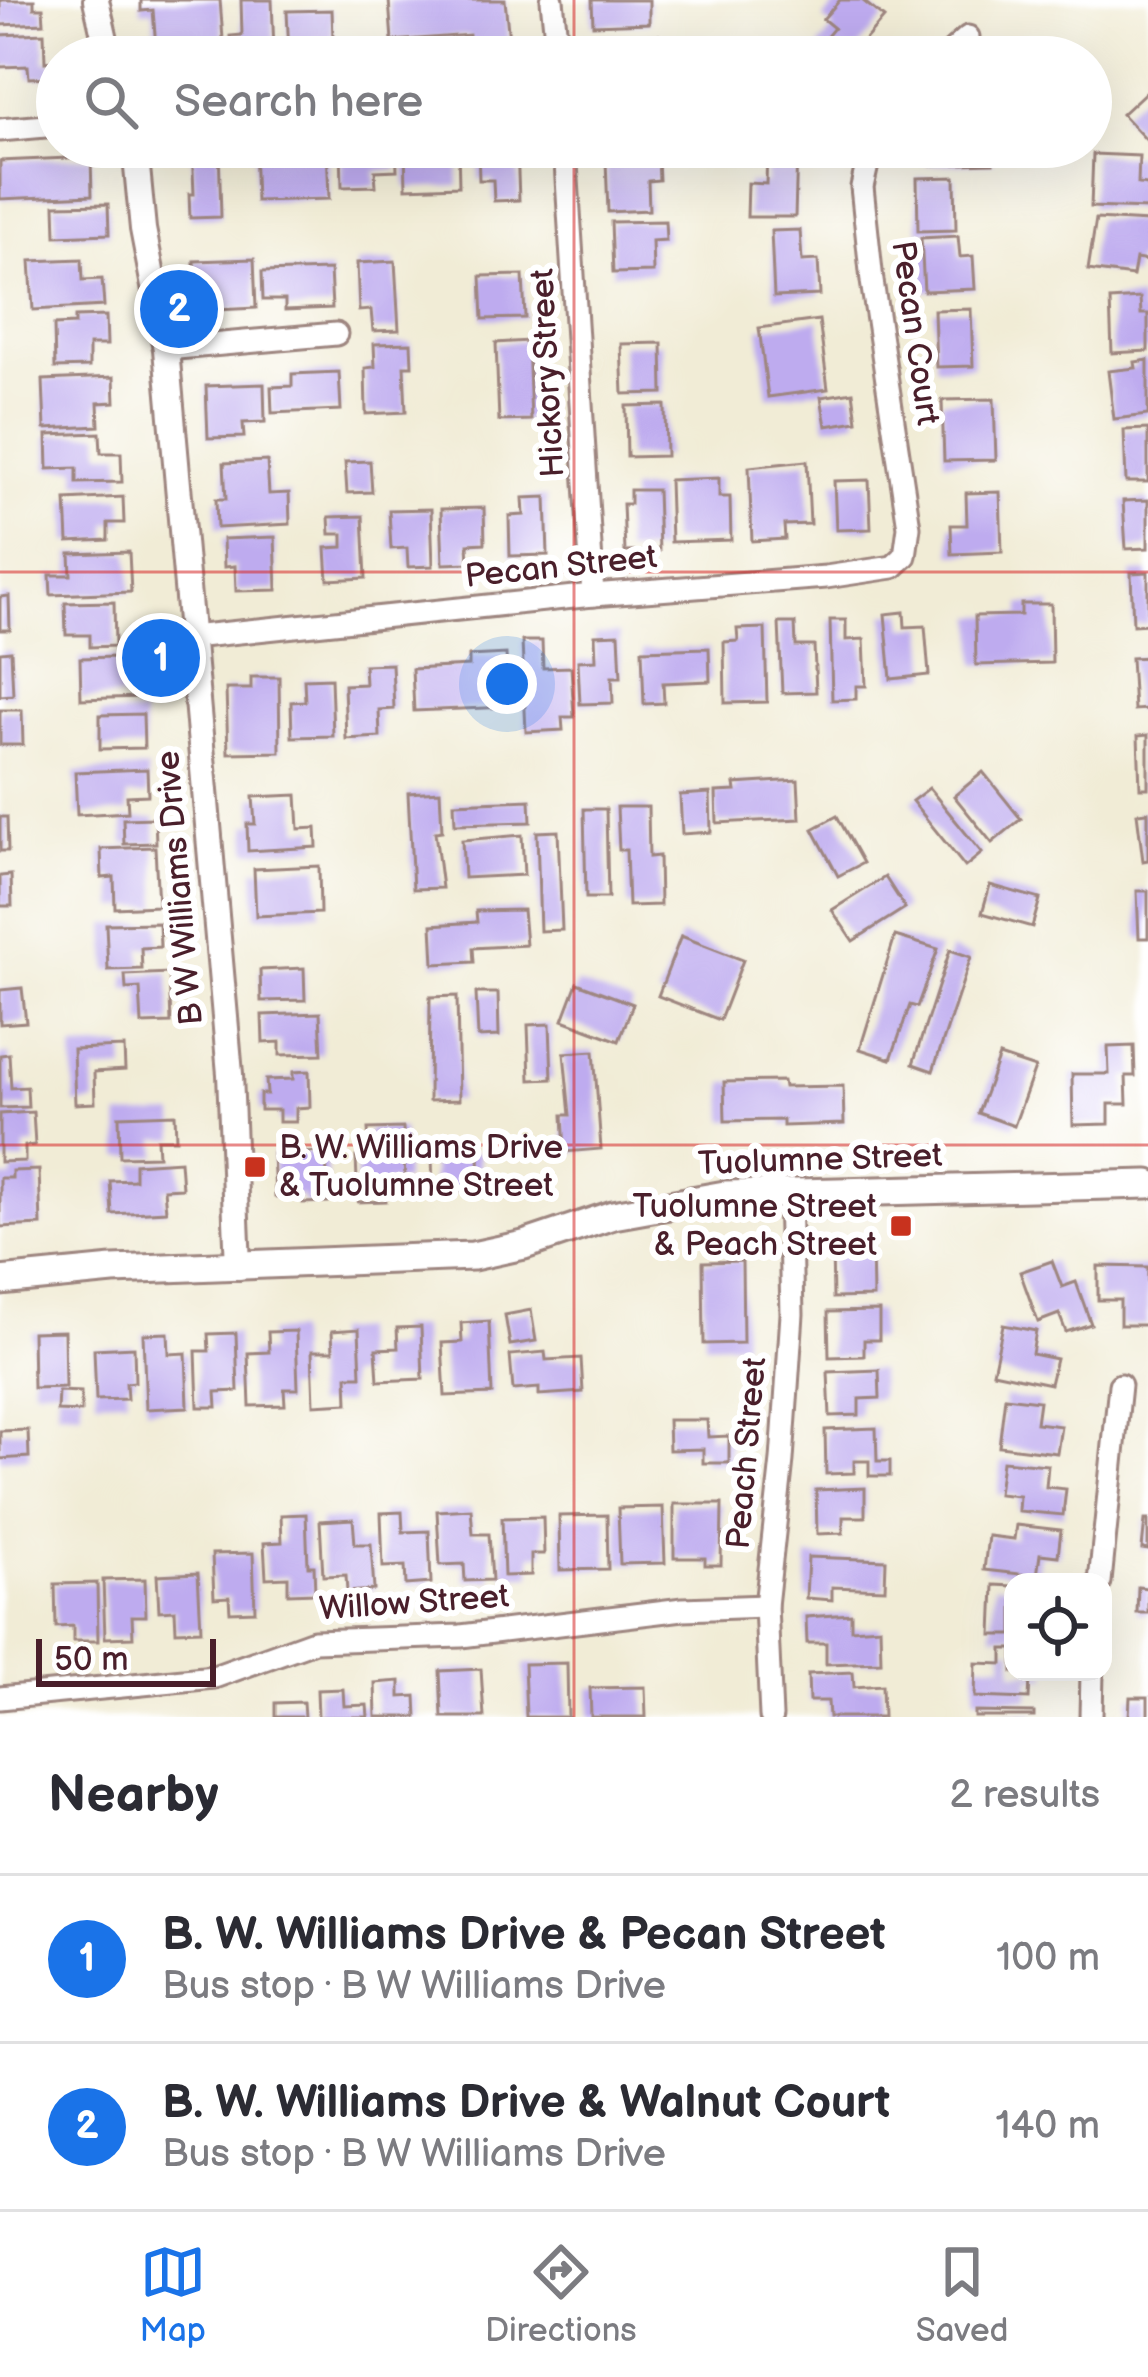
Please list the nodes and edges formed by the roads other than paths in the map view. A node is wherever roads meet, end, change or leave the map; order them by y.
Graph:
1 (96, 0) edge
2 (553, 0) edge
3 (105, 36) edge
4 (556, 36) edge
5 (36, 127) edge
6 (0, 130) edge
7 (137, 168) edge
8 (566, 168) edge
9 (866, 168) edge
10 (336, 334) dead end
11 (166, 349) junction
12 (909, 529) joint
13 (593, 595) junction
14 (191, 637) junction
15 (1148, 1184) edge
16 (789, 1194) junction
17 (238, 1268) junction
18 (0, 1281) edge
19 (1120, 1385) dead end
20 (1101, 1573) edge
21 (766, 1606) junction
22 (1092, 1681) edge
23 (0, 1698) edge
24 (771, 1717) edge
25 (1091, 1717) edge

1 - 3 street
2 - 4 street
5 - 6 street
7 - 11 street, B W Williams Drive
8 - 13 street, Hickory Street
9 - 12 street, Pecan Court
10 - 11 street
11 - 14 street, B W Williams Drive
12 - 13 street, Pecan Street
13 - 14 street, Pecan Street
14 - 17 street, B W Williams Drive
15 - 16 main road, Tuolumne Street
16 - 17 main road, Tuolumne Street
16 - 21 street, Peach Street
17 - 18 main road, Tuolumne Street
19 - 20 street
21 - 23 street, Willow Street
21 - 24 street, Peach Street
22 - 25 street

